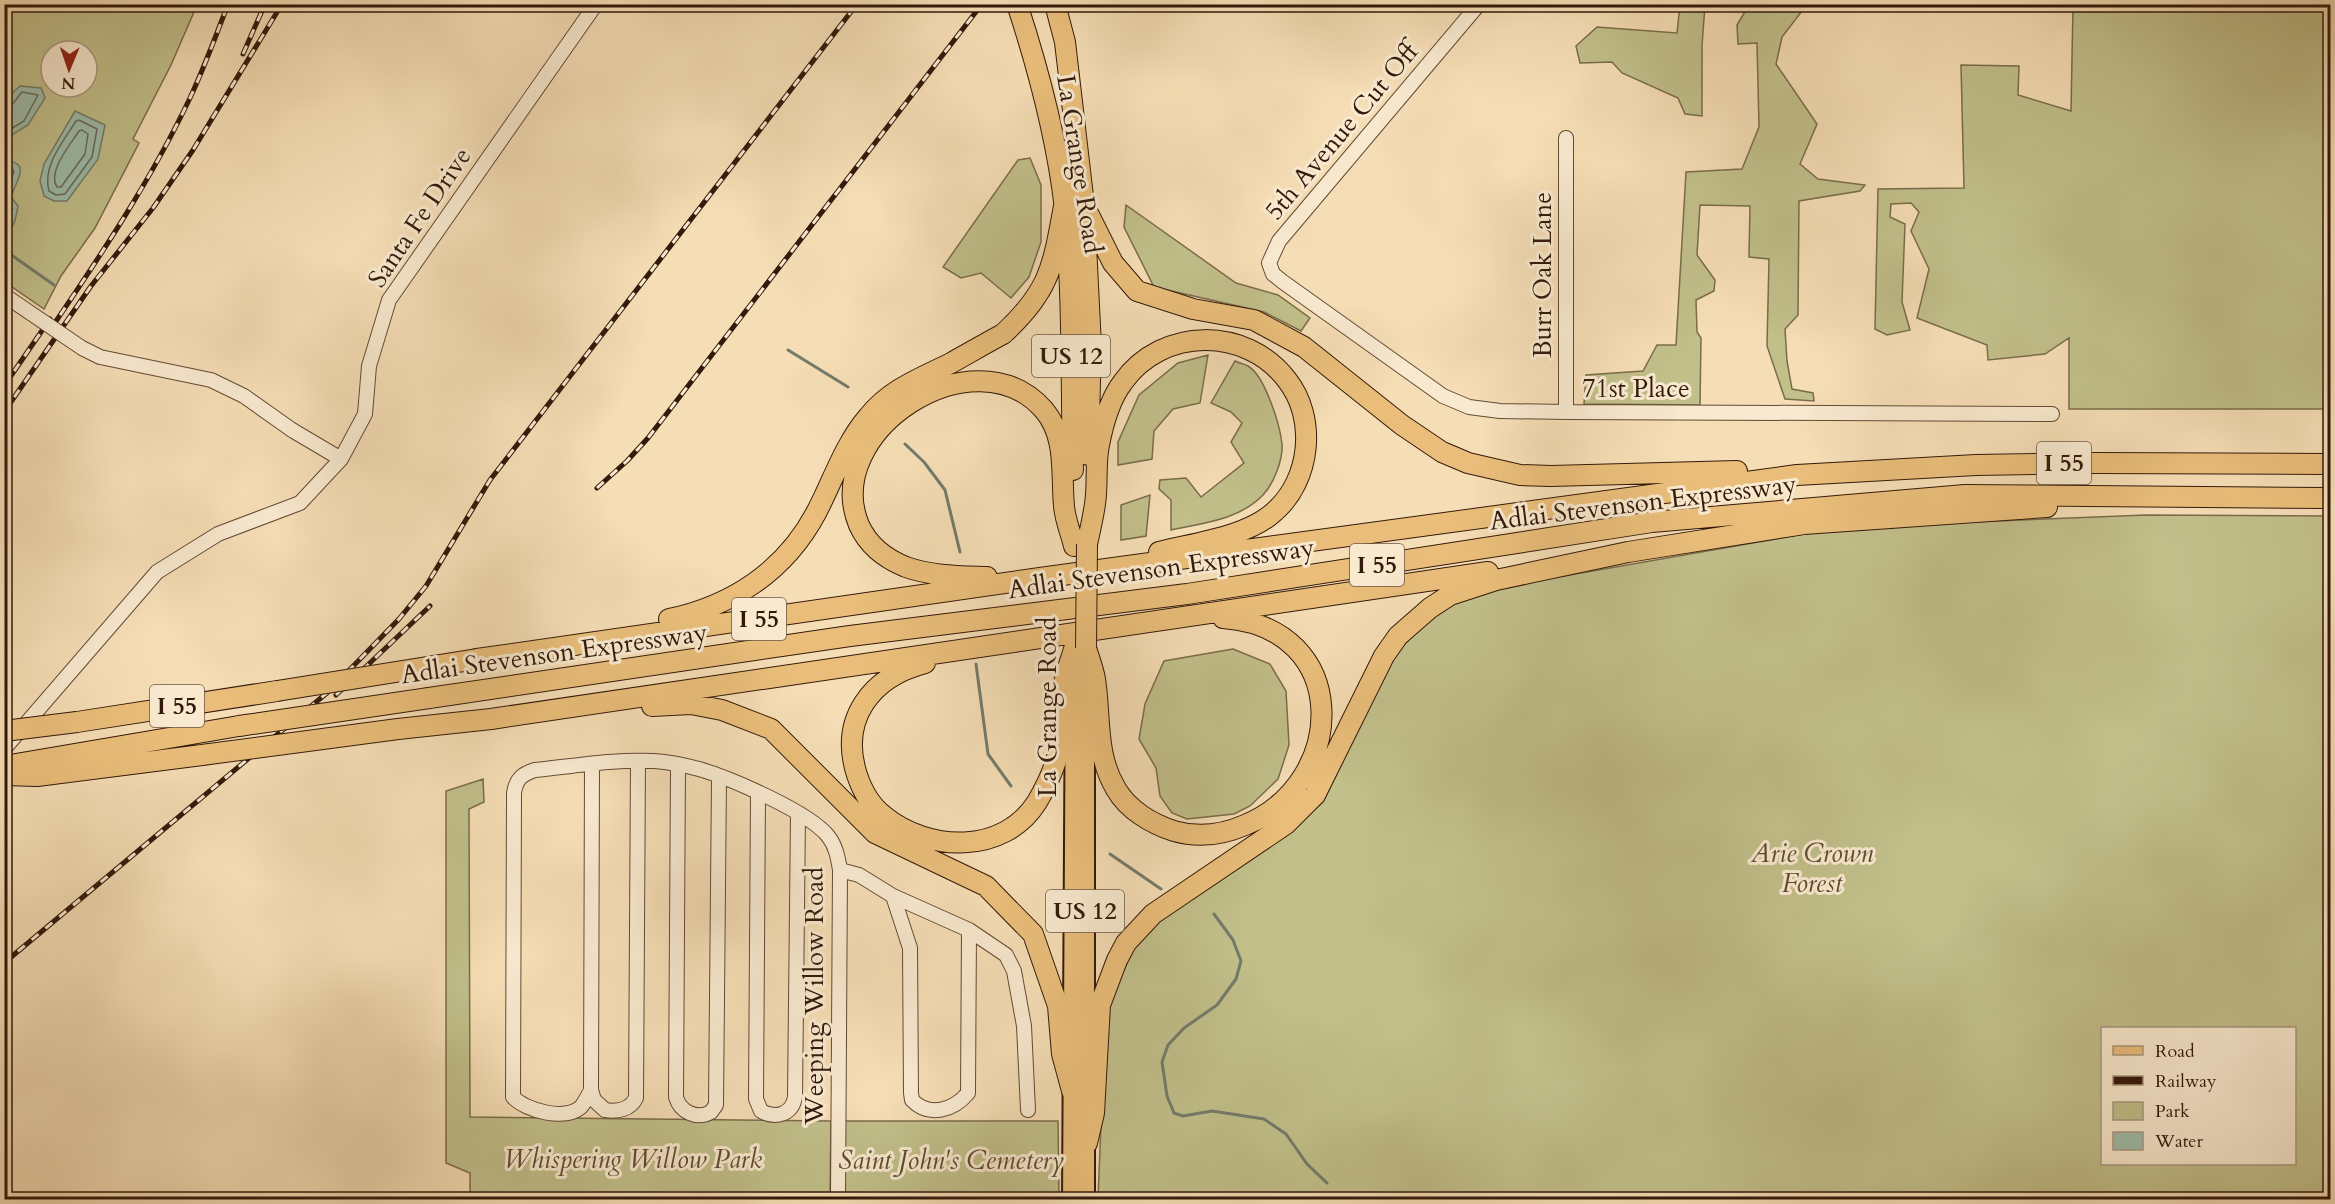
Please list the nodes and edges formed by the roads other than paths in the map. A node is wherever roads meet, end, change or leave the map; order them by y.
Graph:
1 (596, 4) edge
2 (1017, 4) edge
3 (1055, 4) edge
4 (1479, 4) edge
5 (1566, 138) dead end
6 (1074, 206) junction
7 (1269, 263) joint
8 (4, 295) edge
9 (1566, 412) junction
10 (2052, 414) dead end
11 (341, 459) junction
12 (2331, 464) edge
13 (1797, 475) junction
14 (2089, 496) junction
15 (2331, 498) edge
16 (1080, 506) junction
17 (1628, 552) junction
18 (1115, 569) junction
19 (1040, 578) junction
20 (1158, 620) junction
21 (1024, 639) junction
22 (1080, 649) junction
23 (505, 655) junction
24 (1080, 680) junction
25 (491, 719) junction
26 (4, 731) edge
27 (4, 749) edge
28 (638, 761) junction
29 (592, 765) junction
30 (678, 765) junction
31 (4, 766) edge
32 (42, 767) junction
33 (4, 775) edge
34 (719, 778) junction
35 (758, 793) junction
36 (798, 814) junction
37 (840, 870) junction
38 (893, 896) junction
39 (969, 930) junction
40 (591, 1090) junction
41 (1072, 1091) junction
42 (1028, 1110) dead end
43 (1087, 1143) junction
44 (838, 1200) edge
45 (1071, 1200) edge
46 (1086, 1200) edge

1 - 11 street, Santa Fe Drive
2 - 6 highway, La Grange Road / US 12
3 - 6 highway, La Grange Road / US 12
4 - 7 street, 5th Avenue Cut Off
5 - 9 street, Burr Oak Lane
6 - 13 highway
6 - 16 highway, La Grange Road / US 12
6 - 23 highway
7 - 9 street, 71st Place
8 - 11 street, bridge
9 - 10 street, 71st Place
11 - 27 street, Santa Fe Drive
12 - 13 highway, Adlai Stevenson Expressway / I 55
13 - 18 highway, Adlai Stevenson Expressway / I 55
14 - 15 highway, Adlai Stevenson Expressway / I 55
14 - 17 highway
14 - 32 highway, Adlai Stevenson Expressway / I 55, bridge
16 - 18 highway
16 - 19 highway
16 - 22 highway, La Grange Road / US 12
17 - 20 highway
17 - 43 highway
18 - 19 highway, Adlai Stevenson Expressway / I 55
19 - 23 highway, Adlai Stevenson Expressway / I 55
20 - 21 highway
20 - 24 highway
21 - 24 highway
21 - 25 highway
22 - 24 highway
22 - 24 highway
23 - 26 highway, Adlai Stevenson Expressway / I 55, bridge
24 - 41 main road, La Grange Road / US 12
24 - 43 main road, La Grange Road / US 12
25 - 32 highway, bridge
25 - 41 highway
28 - 29 street, Weeping Willow Road
28 - 30 street, Weeping Willow Road
28 - 40 street
29 - 40 street
29 - 40 street, Weeping Willow Road
30 - 34 street, Weeping Willow Road
30 - 34 street
31 - 32 highway, Adlai Stevenson Expressway / I 55
32 - 33 highway
34 - 35 street, Weeping Willow Road
35 - 36 street, Weeping Willow Road
35 - 36 street
36 - 37 street, Weeping Willow Road
37 - 38 street
37 - 44 street, Weeping Willow Road
38 - 39 street
38 - 39 street
39 - 42 street
41 - 45 main road, La Grange Road / US 12
43 - 46 main road, La Grange Road / US 12

